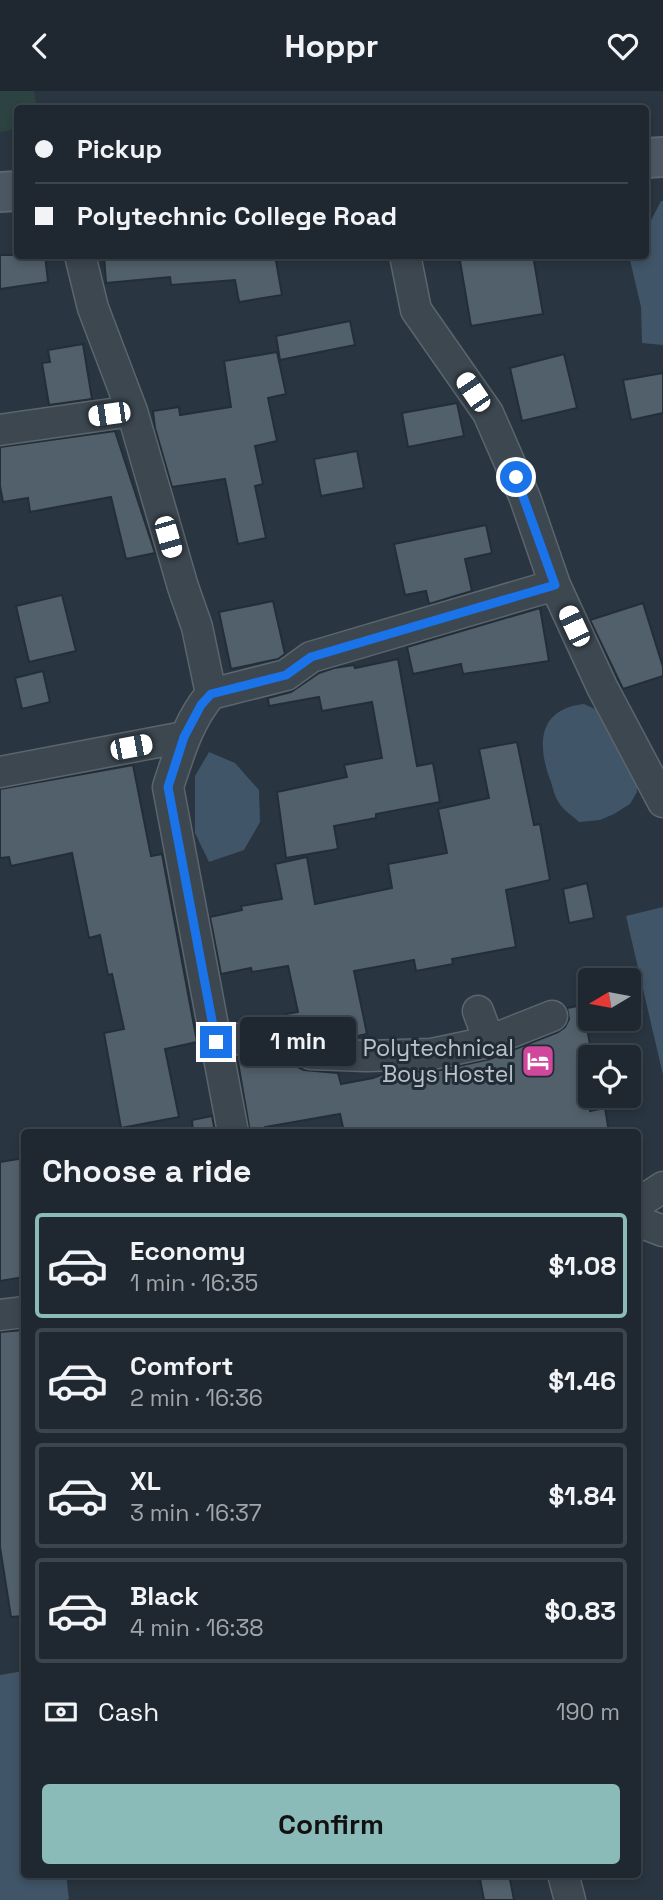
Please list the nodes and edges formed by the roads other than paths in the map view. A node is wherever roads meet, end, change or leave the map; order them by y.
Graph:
1 (81, 259) edge
2 (406, 259) edge
3 (132, 411) junction
4 (0, 430) edge
5 (555, 585) junction
6 (211, 694) junction
7 (184, 737) junction
8 (0, 772) edge
9 (663, 802) edge
10 (478, 1011) dead end
11 (552, 1016) dead end
12 (489, 1041) junction
13 (216, 1042) junction
14 (232, 1129) edge
15 (663, 1187) edge
16 (641, 1201) edge
17 (641, 1223) edge
18 (663, 1231) edge
19 (21, 1312) edge
20 (0, 1315) edge
21 (565, 1878) edge
22 (570, 1900) edge

1 - 3 street
2 - 5 street
3 - 4 street
3 - 6 street
5 - 6 street
5 - 9 street
6 - 7 street
7 - 8 street
7 - 13 street
10 - 12 street
11 - 12 street
12 - 13 street
13 - 14 street
15 - 16 street
17 - 18 street
19 - 20 street
21 - 22 street

